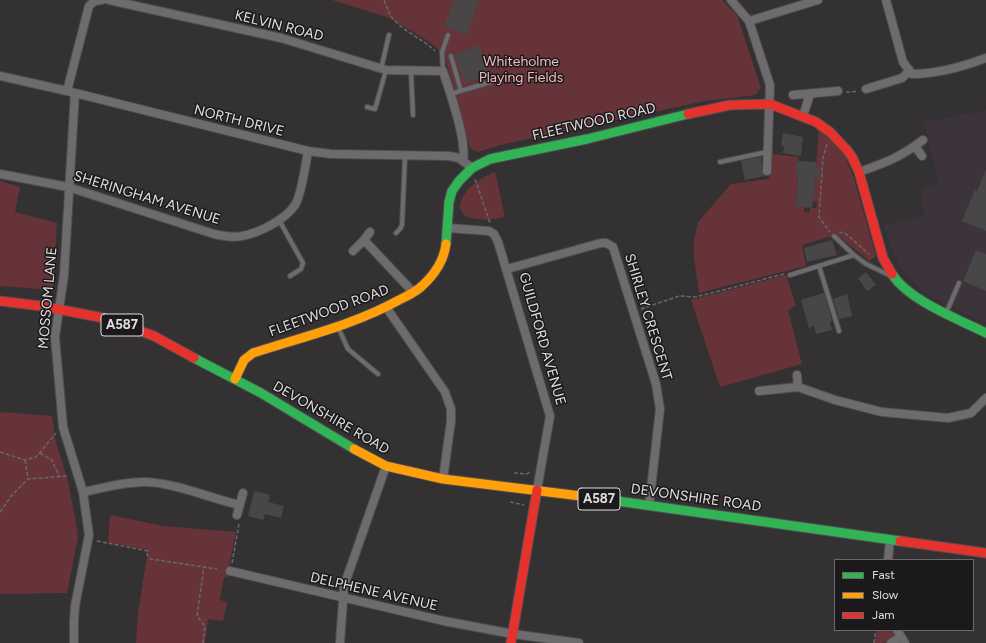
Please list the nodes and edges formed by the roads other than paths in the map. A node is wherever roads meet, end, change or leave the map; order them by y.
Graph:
1 (102, 0) edge
2 (109, 0) edge
3 (731, 0) edge
4 (818, 0) edge
5 (886, 0) edge
6 (749, 21) junction
7 (389, 35) dead end
8 (448, 35) dead end
9 (451, 56) dead end
10 (986, 58) edge
11 (384, 69) junction
12 (411, 71) junction
13 (443, 71) junction
14 (910, 71) junction
15 (0, 76) edge
16 (491, 82) dead end
17 (461, 91) junction
18 (838, 91) road end
19 (71, 92) junction
20 (450, 94) junction
21 (810, 94) junction
22 (794, 95) dead end
23 (871, 96) dead end
24 (770, 104) junction
25 (367, 107) dead end
26 (413, 115) dead end
27 (803, 116) junction
28 (923, 140) dead end
29 (915, 146) junction
30 (308, 151) junction
31 (768, 152) junction
32 (405, 156) junction
33 (922, 156) dead end
34 (463, 161) junction
35 (720, 162) dead end
36 (472, 168) junction
37 (767, 171) dead end
38 (859, 172) junction
39 (0, 174) edge
40 (68, 187) junction
41 (279, 220) junction
42 (448, 228) junction
43 (370, 232) dead end
44 (396, 233) dead end
45 (834, 236) road end
46 (364, 240) junction
47 (353, 251) dead end
48 (854, 255) junction
49 (819, 266) junction
50 (507, 269) junction
51 (790, 275) road end
52 (290, 276) dead end
53 (894, 278) junction
54 (959, 283) dead end
55 (414, 292) junction
56 (0, 301) edge
57 (386, 306) junction
58 (59, 309) junction
59 (946, 314) junction
60 (337, 326) junction
61 (839, 330) dead end
62 (986, 333) edge
63 (378, 374) dead end
64 (797, 375) dead end
65 (235, 379) junction
66 (798, 387) junction
67 (759, 391) dead end
68 (986, 398) edge
69 (386, 466) junction
70 (443, 479) junction
71 (537, 490) junction
72 (83, 492) junction
73 (242, 493) dead end
74 (240, 505) junction
75 (649, 506) junction
76 (238, 519) road end
77 (890, 540) junction
78 (986, 552) edge
79 (888, 559) edge
80 (230, 571) road end
81 (343, 598) junction
82 (901, 637) edge
83 (512, 638) edge
84 (74, 643) edge
85 (340, 643) edge
86 (579, 643) edge
87 (891, 643) edge

1 - 19 street
2 - 11 street, KELVIN ROAD
3 - 6 street
4 - 6 street
5 - 14 street
6 - 24 street
7 - 11 lane
8 - 13 lane
9 - 17 lane
10 - 14 street
11 - 12 street, KELVIN ROAD
11 - 25 lane
12 - 13 street, KELVIN ROAD
12 - 26 lane
13 - 20 street
14 - 23 street
15 - 19 street, NORTH DRIVE
16 - 17 lane
17 - 20 lane
18 - 21 street
19 - 30 street, NORTH DRIVE
19 - 40 street, MOSSOM LANE
20 - 34 street
21 - 22 street
21 - 27 street
24 - 27 street, FLEETWOOD ROAD
24 - 31 street
24 - 36 street, FLEETWOOD ROAD
27 - 38 street, FLEETWOOD ROAD
28 - 29 street
29 - 33 street
29 - 38 street
30 - 32 street, NORTH DRIVE
30 - 41 street, SHERINGHAM AVENUE
31 - 35 lane
31 - 37 street
32 - 34 street, NORTH DRIVE
32 - 44 lane
34 - 36 street, NORTH DRIVE
36 - 42 street, FLEETWOOD ROAD
38 - 53 street, FLEETWOOD ROAD
39 - 40 street, SHERINGHAM AVENUE
40 - 41 street, SHERINGHAM AVENUE
40 - 58 street, MOSSOM LANE
41 - 52 lane
42 - 50 street, GUILDFORD AVENUE
42 - 55 street, FLEETWOOD ROAD
43 - 46 street
45 - 48 lane
46 - 47 street
46 - 55 street
48 - 49 lane
48 - 53 lane
49 - 51 lane
49 - 61 lane
50 - 71 street, GUILDFORD AVENUE
50 - 75 street, SHIRLEY CRESCENT
53 - 59 street, FLEETWOOD ROAD
54 - 59 lane
55 - 57 street, FLEETWOOD ROAD
56 - 58 street, A587
57 - 60 street, FLEETWOOD ROAD
57 - 70 street
58 - 65 street, A587
58 - 72 street, MOSSOM LANE
59 - 62 street, FLEETWOOD ROAD
60 - 63 lane
60 - 65 street, FLEETWOOD ROAD
64 - 66 street
65 - 69 street, DEVONSHIRE ROAD / A587
66 - 67 street
66 - 68 street
69 - 70 street, DEVONSHIRE ROAD / A587
69 - 81 street
70 - 71 street, DEVONSHIRE ROAD / A587
71 - 75 street, DEVONSHIRE ROAD / A587
71 - 83 street, GUILDFORD AVENUE
72 - 74 street
72 - 84 street, MOSSOM LANE
73 - 74 street
74 - 76 street
75 - 77 street, DEVONSHIRE ROAD / A587
77 - 78 street, DEVONSHIRE ROAD / A587
77 - 79 street
80 - 81 street, DELPHENE AVENUE
81 - 83 street, DELPHENE AVENUE
81 - 85 street
82 - 87 street
83 - 86 street, DELPHENE AVENUE

